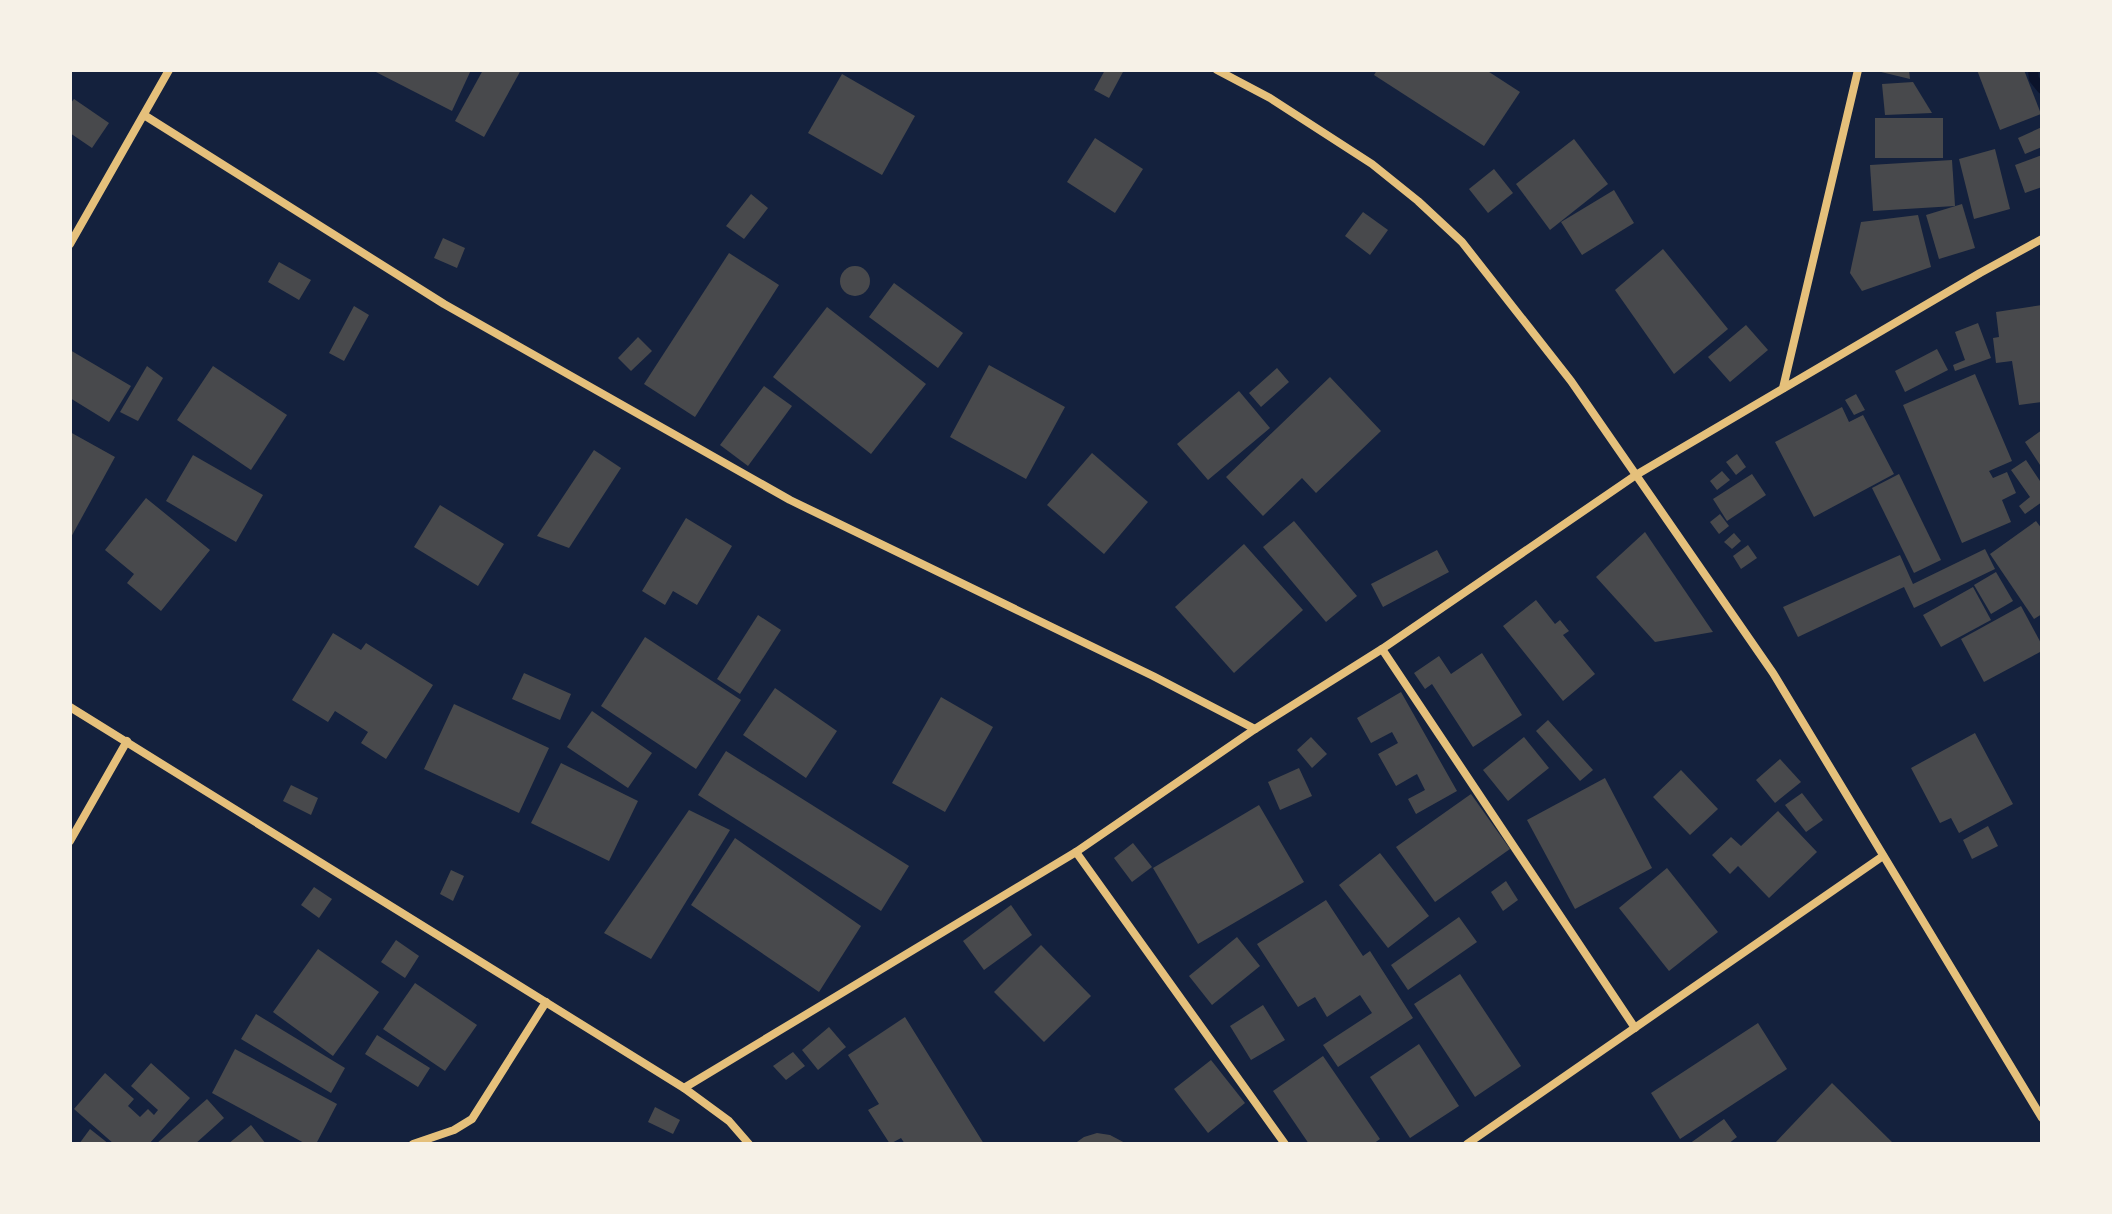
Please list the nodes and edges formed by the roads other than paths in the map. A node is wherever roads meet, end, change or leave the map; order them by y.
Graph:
1 (169, 70) edge
2 (1217, 70) edge
3 (1858, 70) edge
4 (144, 115) junction
5 (2042, 239) edge
6 (70, 244) edge
7 (1782, 389) junction
8 (1636, 475) junction
9 (1382, 649) junction
10 (70, 707) edge
11 (1255, 729) junction
12 (127, 741) junction
13 (70, 841) edge
14 (1076, 852) junction
15 (1883, 856) junction
16 (546, 1002) junction
17 (1635, 1028) junction
18 (684, 1088) junction
19 (2042, 1118) edge
20 (413, 1144) edge
21 (749, 1144) edge
22 (1285, 1144) edge
23 (1467, 1144) edge

1 - 4 street
2 - 8 street
3 - 7 street
4 - 6 street
4 - 11 street
5 - 7 street
7 - 8 street
8 - 9 street
8 - 15 street
9 - 11 street
9 - 17 street
10 - 12 street
11 - 14 street
12 - 13 street
12 - 16 street
14 - 18 street
14 - 22 street
15 - 17 street
15 - 19 street
16 - 18 street
16 - 20 street
17 - 23 street
18 - 21 street

